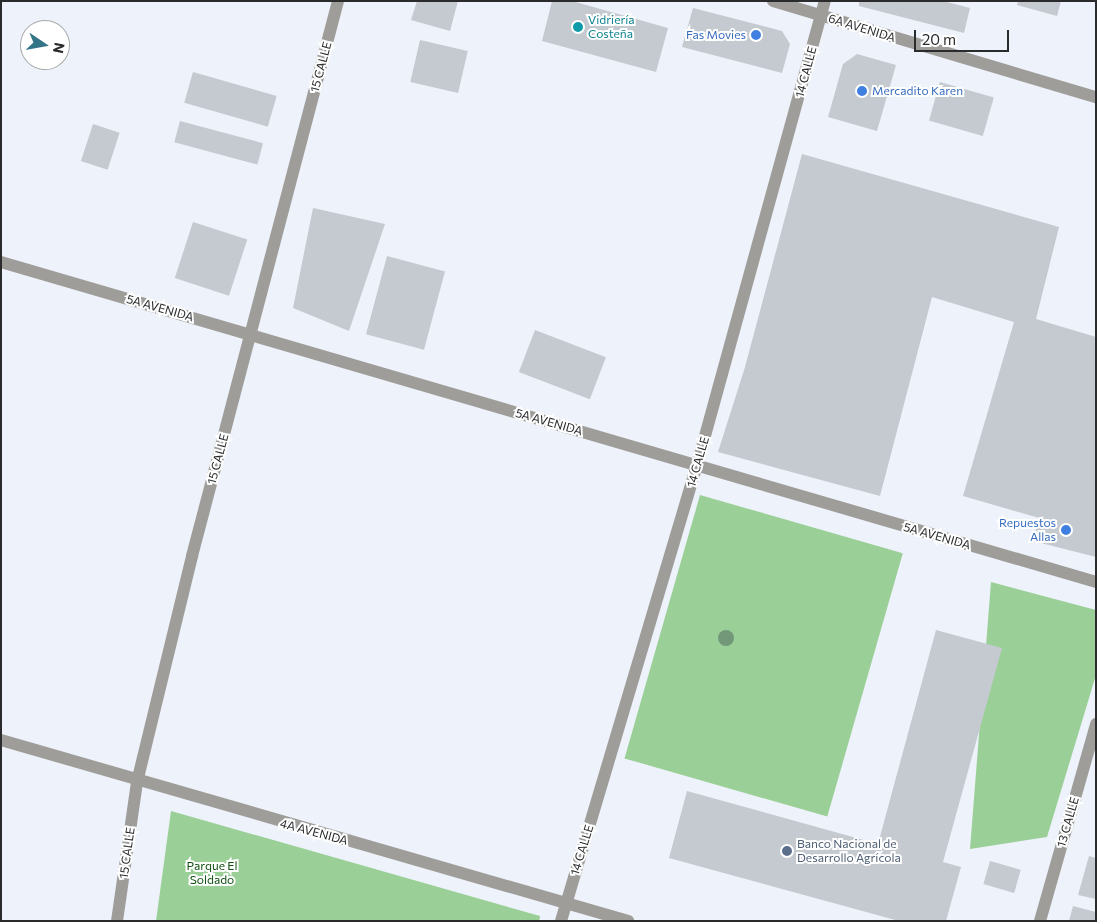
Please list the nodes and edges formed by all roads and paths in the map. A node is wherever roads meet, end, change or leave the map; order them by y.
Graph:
1 (338, 1) edge
2 (773, 1) edge
3 (825, 1) edge
4 (821, 16) junction
5 (1096, 97) edge
6 (1, 262) edge
7 (251, 335) junction
8 (698, 465) junction
9 (1096, 582) edge
10 (1096, 724) edge
11 (1, 740) edge
12 (137, 782) junction
13 (566, 902) junction
14 (117, 921) edge
15 (561, 921) edge
16 (628, 921) edge
17 (1040, 921) edge

1 - 7 street, 15 CALLE
2 - 4 street, 6A AVENIDA
3 - 4 street, 14 CALLE
4 - 5 street, 6A AVENIDA
4 - 8 street, 14 CALLE
6 - 7 street, 5A AVENIDA
7 - 8 street, 5A AVENIDA
7 - 12 street, 15 CALLE
8 - 9 street, 5A AVENIDA
8 - 13 street, 14 CALLE
10 - 17 street, 13 CALLE
11 - 12 street, 4A AVENIDA
12 - 13 street, 4A AVENIDA
12 - 14 street, 15 CALLE
13 - 15 street, 14 CALLE
13 - 16 street, 4A AVENIDA

